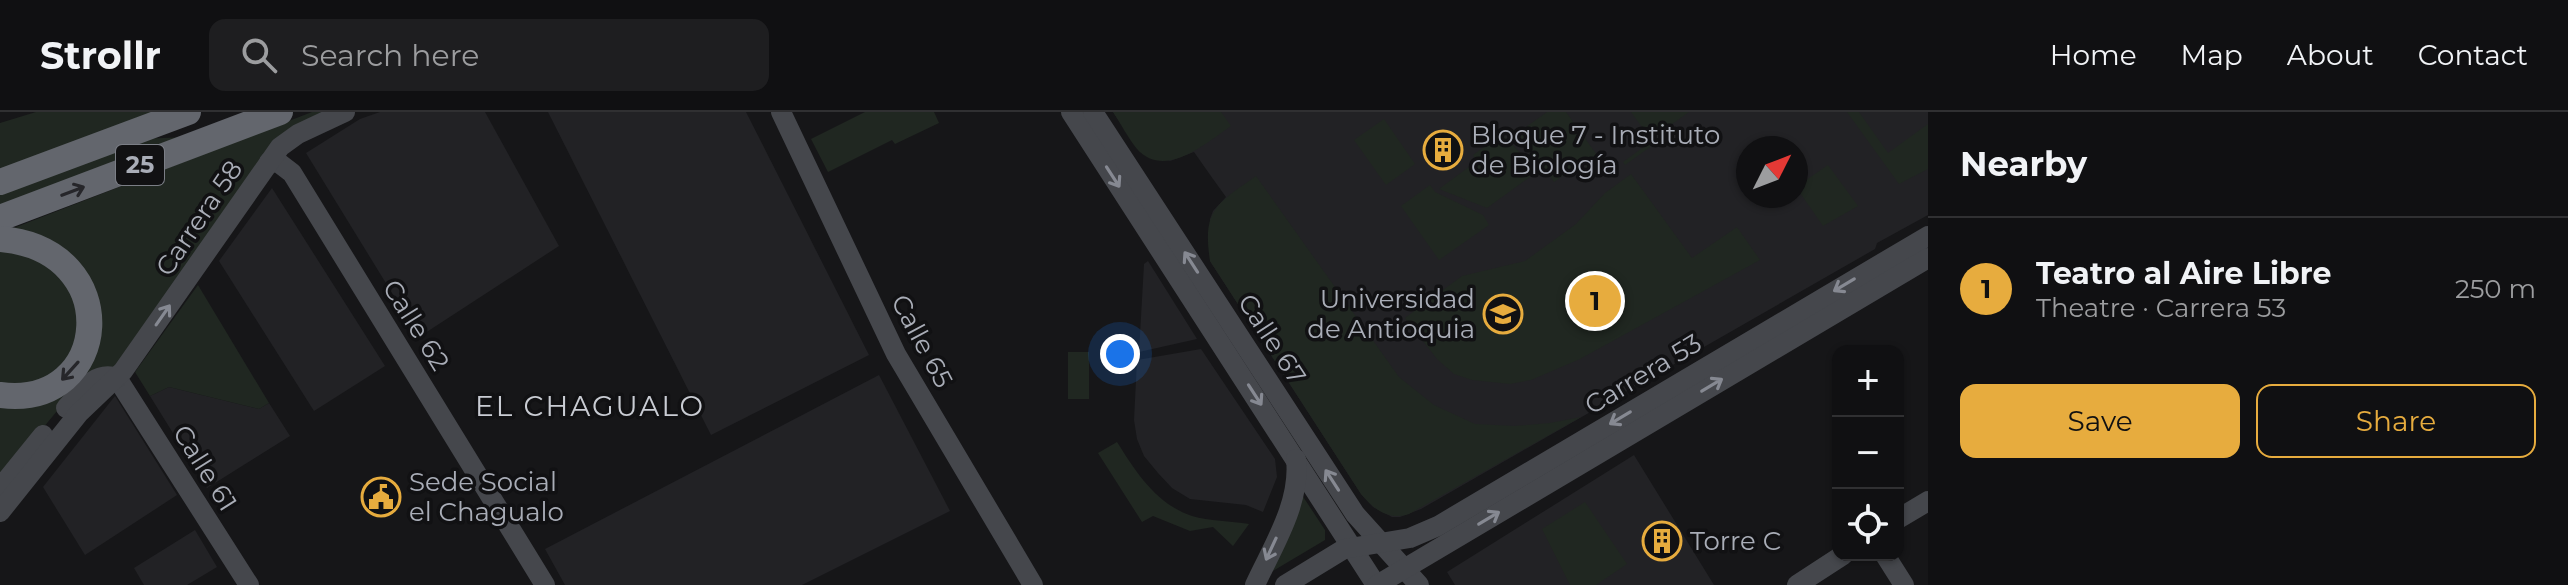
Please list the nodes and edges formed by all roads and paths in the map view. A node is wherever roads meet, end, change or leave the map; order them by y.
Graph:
1 (188, 112) edge
2 (280, 112) edge
3 (345, 112) edge
4 (767, 112) edge
5 (781, 112) edge
6 (1071, 112) edge
7 (1093, 112) edge
8 (244, 126) junction
9 (135, 132) junction
10 (298, 134) junction
11 (269, 162) junction
12 (292, 173) junction
13 (0, 182) edge
14 (0, 218) edge
15 (1928, 236) edge
16 (0, 239) edge
17 (1928, 258) edge
18 (117, 378) junction
19 (0, 395) edge
20 (1296, 459) junction
21 (0, 488) edge
22 (1928, 501) edge
23 (0, 512) edge
24 (1904, 515) edge
25 (1379, 542) junction
26 (1352, 546) junction
27 (1834, 561) edge
28 (1889, 561) edge
29 (1405, 568) junction
30 (249, 585) edge
31 (545, 585) edge
32 (1017, 585) edge
33 (1033, 585) edge
34 (1255, 585) edge
35 (1285, 585) edge
36 (1377, 585) edge
37 (1419, 585) edge
38 (1797, 585) edge
39 (1904, 585) edge

1 - 9 highway, 25
2 - 8 highway, 25
3 - 10 main road, Carrera 58
4 - 32 main road, Calle 65
5 - 33 main road, Calle 65
6 -> 20 main road, Calle 67
25 -> 7 main road, Calle 67
8 - 9 highway
14 -> 8 highway, 25
9 - 13 highway, 25
10 - 11 main road, Carrera 58
10 - 12 main road
11 - 12 main road
18 -> 11 main road, Carrera 58
12 - 31 main road, Calle 62
15 -> 25 main road, Carrera 53
16 -> 19 highway
29 -> 17 main road, Carrera 53
18 - 21 main road
18 - 23 main road, Carrera 58
18 - 30 main road, Calle 61
20 - 26 main road, Calle 67
20 -> 34 main road
22 - 24 main road
25 - 26 main road, Carrera 53
25 - 29 main road, Calle 67
26 - 35 main road, Carrera 53
26 - 36 main road, Calle 67
27 - 38 main road
28 - 39 main road
29 - 36 main road, Carrera 53
29 - 37 main road, Calle 67

